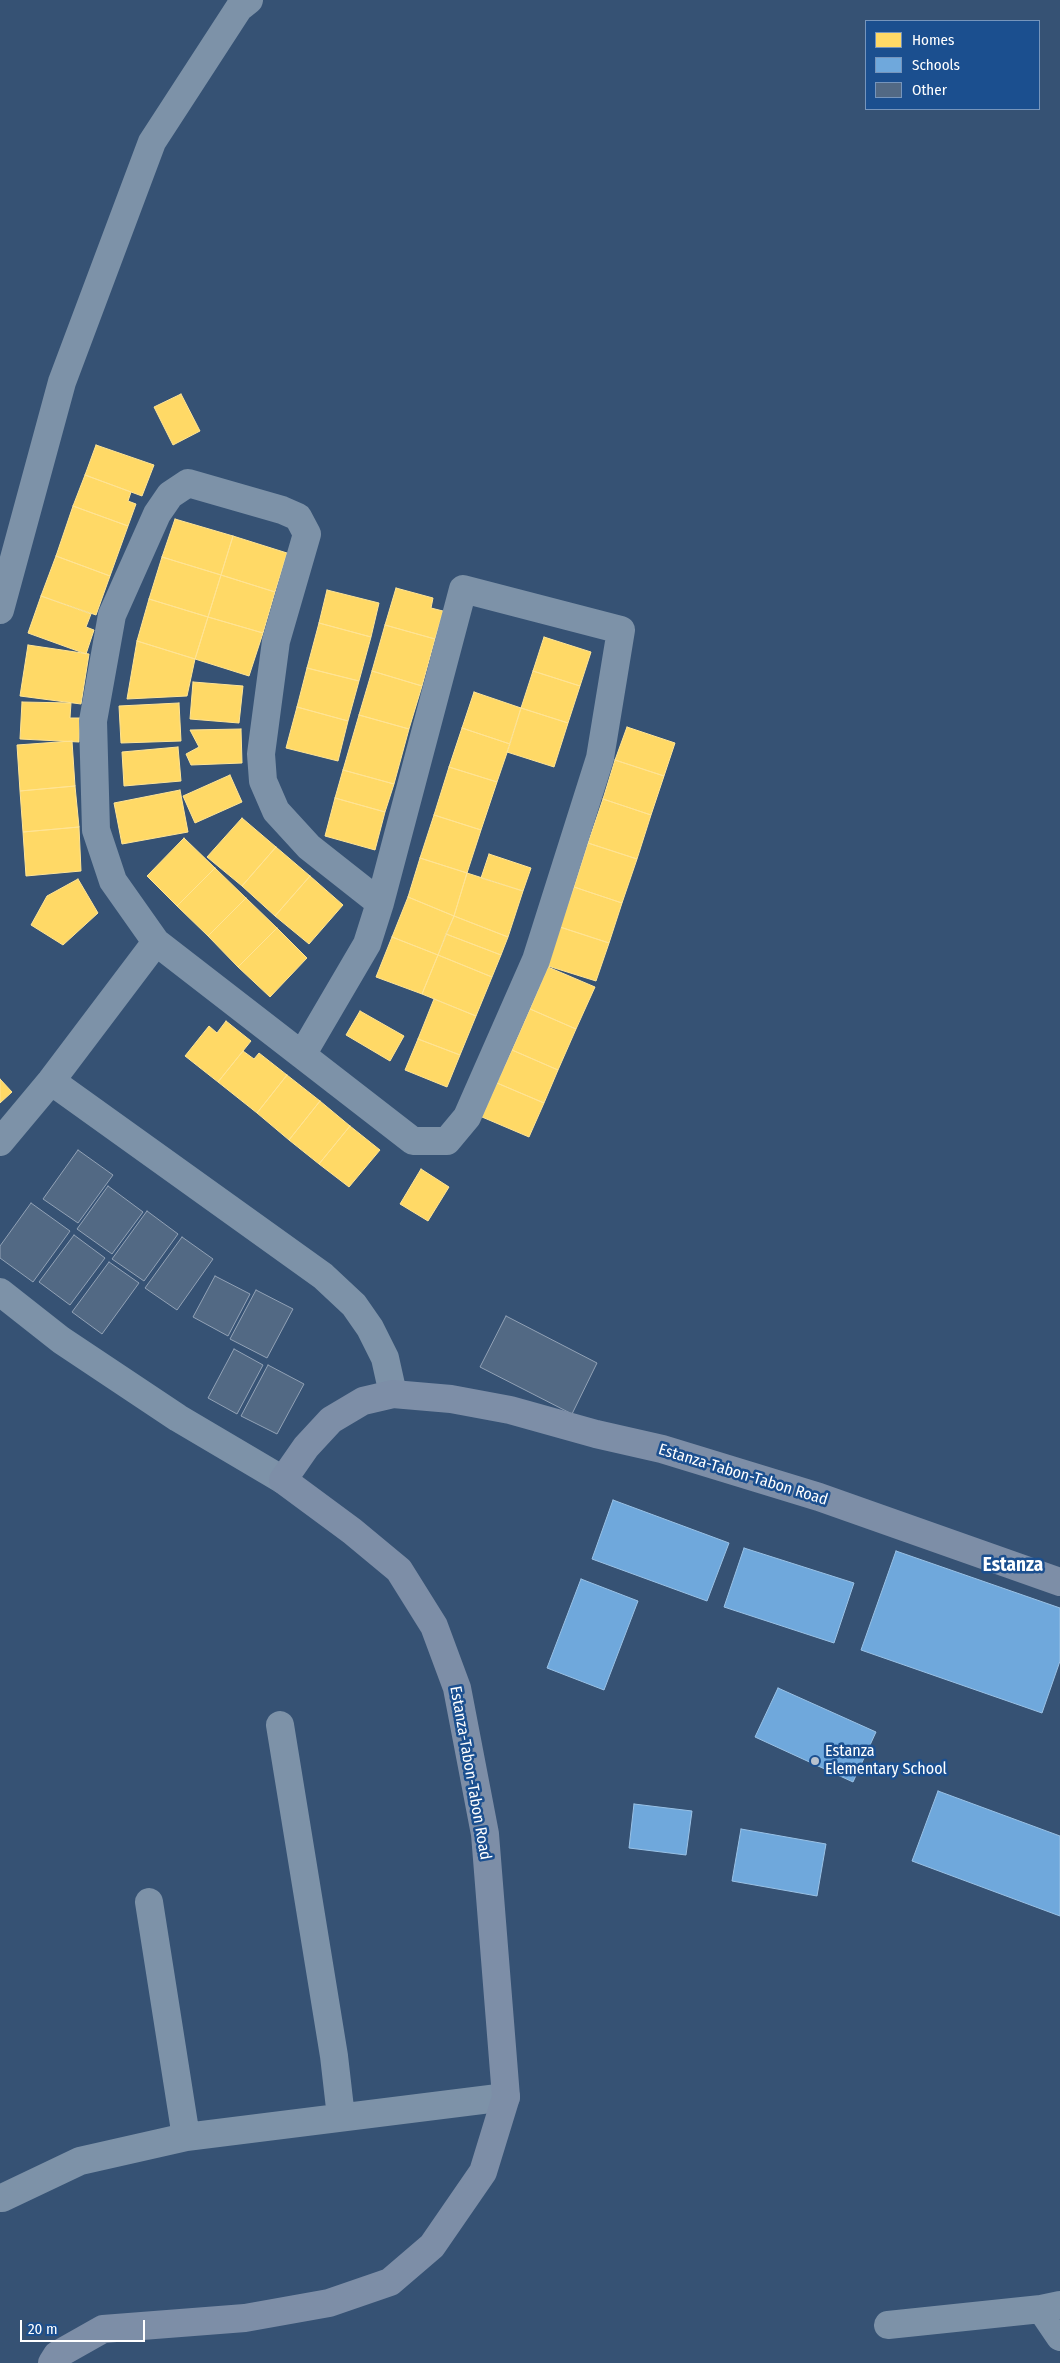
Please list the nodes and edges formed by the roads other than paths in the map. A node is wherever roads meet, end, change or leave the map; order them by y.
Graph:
1 (249, 0) edge
2 (0, 610) edge
3 (380, 903) junction
4 (156, 942) junction
5 (302, 1055) junction
6 (51, 1081) junction
7 (0, 1142) edge
8 (0, 1292) edge
9 (392, 1394) junction
10 (283, 1480) junction
11 (1060, 1582) edge
12 (280, 1724) dead end
13 (149, 1902) dead end
14 (506, 2097) junction
15 (341, 2117) junction
16 (186, 2137) junction
17 (2, 2198) dead end
18 (1051, 2307) edge
19 (888, 2326) dead end
20 (1060, 2337) edge
21 (52, 2363) edge

1 - 2 street
3 - 4 street
3 - 5 street
3 - 5 street
4 - 5 street
4 - 6 street
6 - 7 street
6 - 9 street
8 - 10 street
9 - 10 main road, Estanza-Tabon-Tabon Road
9 - 11 main road, Estanza-Tabon-Tabon Road
10 - 14 main road, Estanza-Tabon-Tabon Road
12 - 15 street
13 - 16 street
14 - 15 street
14 - 21 main road, Estanza-Tabon-Tabon Road
15 - 16 street
16 - 17 street
18 - 19 street
18 - 20 street

